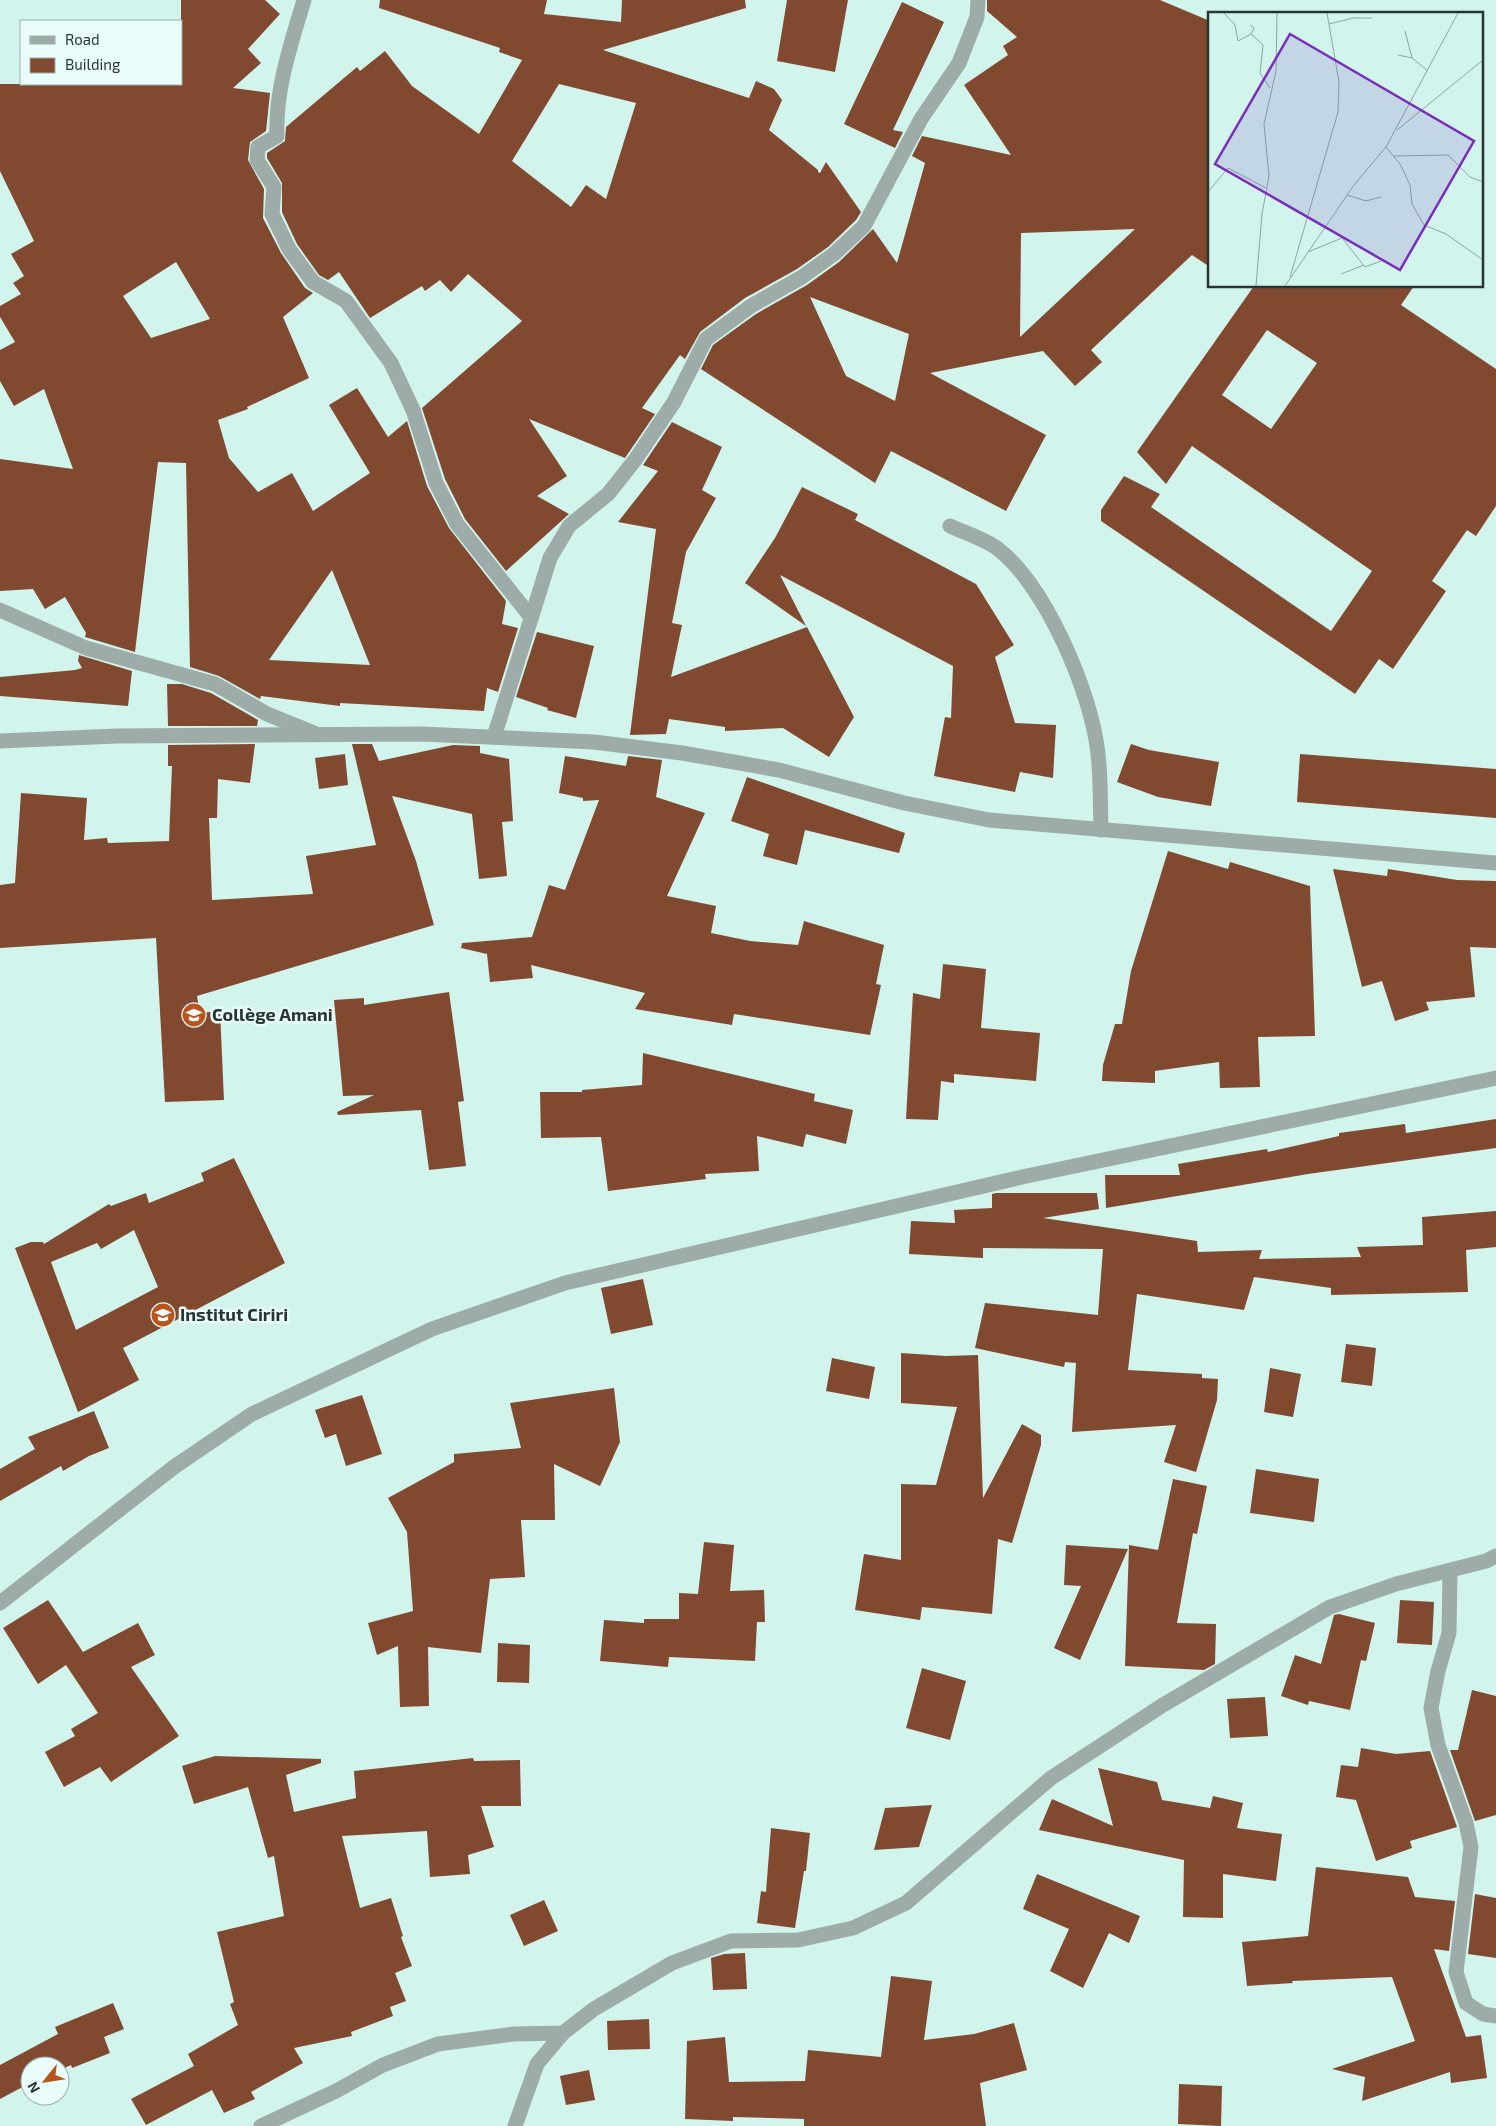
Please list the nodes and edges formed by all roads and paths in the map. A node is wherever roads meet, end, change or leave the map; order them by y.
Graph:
1 (304, 0) edge
2 (978, 0) edge
3 (950, 526) dead end
4 (0, 610) edge
5 (530, 616) junction
6 (323, 736) junction
7 (494, 737) junction
8 (0, 741) edge
9 (1100, 830) junction
10 (1496, 863) edge
11 (1496, 1078) edge
12 (1496, 1556) edge
13 (1450, 1571) junction
14 (0, 1603) edge
15 (1496, 2016) edge
16 (563, 2033) junction
17 (260, 2126) edge
18 (515, 2126) edge

1 - 5 street
2 - 5 street
3 - 9 street
4 - 6 street
5 - 7 street
6 - 7 street
6 - 8 street
7 - 9 street
9 - 10 street
11 - 14 street
12 - 13 street
13 - 15 street
13 - 16 street
16 - 17 street
16 - 18 street

